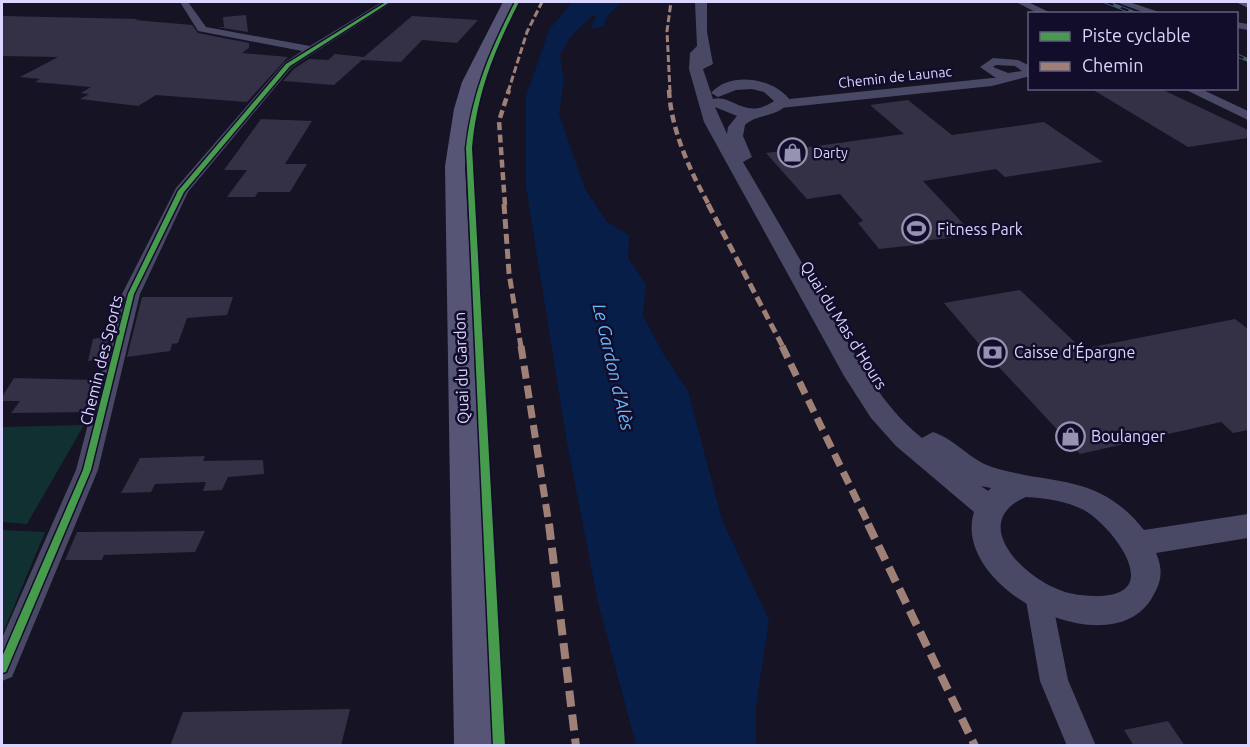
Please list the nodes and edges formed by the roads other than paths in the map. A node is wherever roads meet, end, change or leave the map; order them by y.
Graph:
1 (184, 2) edge
2 (388, 2) edge
3 (510, 2) edge
4 (701, 2) edge
5 (1021, 2) edge
6 (1121, 2) edge
7 (1243, 2) edge
8 (1248, 4) edge
9 (1043, 12) edge
10 (1154, 12) edge
11 (703, 48) junction
12 (312, 50) junction
13 (1028, 70) edge
14 (1028, 72) edge
15 (996, 74) junction
16 (729, 77) junction
17 (1012, 77) junction
18 (1192, 90) edge
19 (718, 97) junction
20 (780, 100) junction
21 (752, 112) junction
22 (1248, 116) edge
23 (724, 143) junction
24 (1023, 486) junction
25 (989, 508) junction
26 (1248, 526) edge
27 (1138, 543) junction
28 (1038, 595) junction
29 (2, 668) edge
30 (475, 746) edge
31 (1082, 746) edge

1 - 12 street
2 - 12 street, Chemin des Sports
3 - 30 main road, Quai du Gardon
4 - 11 street, Quai du Mas d'Hours
5 - 9 street
6 - 10 street
7 - 8 main road
11 - 16 street
11 - 19 street, Quai du Mas d'Hours
11 - 23 street, Quai du Mas d'Hours
12 - 29 street, Chemin des Sports
13 - 15 street
14 - 17 street, Chemin de Launac
15 - 17 street
15 - 20 street, Chemin de Launac
16 - 19 street
16 - 20 street
17 - 20 street, Chemin de Launac
18 - 22 street
19 - 21 street
19 - 23 street, Quai du Mas d'Hours
20 - 21 street
21 - 24 street, Quai du Mas d'Hours
23 - 25 street, Quai du Mas d'Hours
24 - 25 street
24 - 27 street
25 - 28 street
26 - 27 street
27 - 28 street
28 - 31 street

